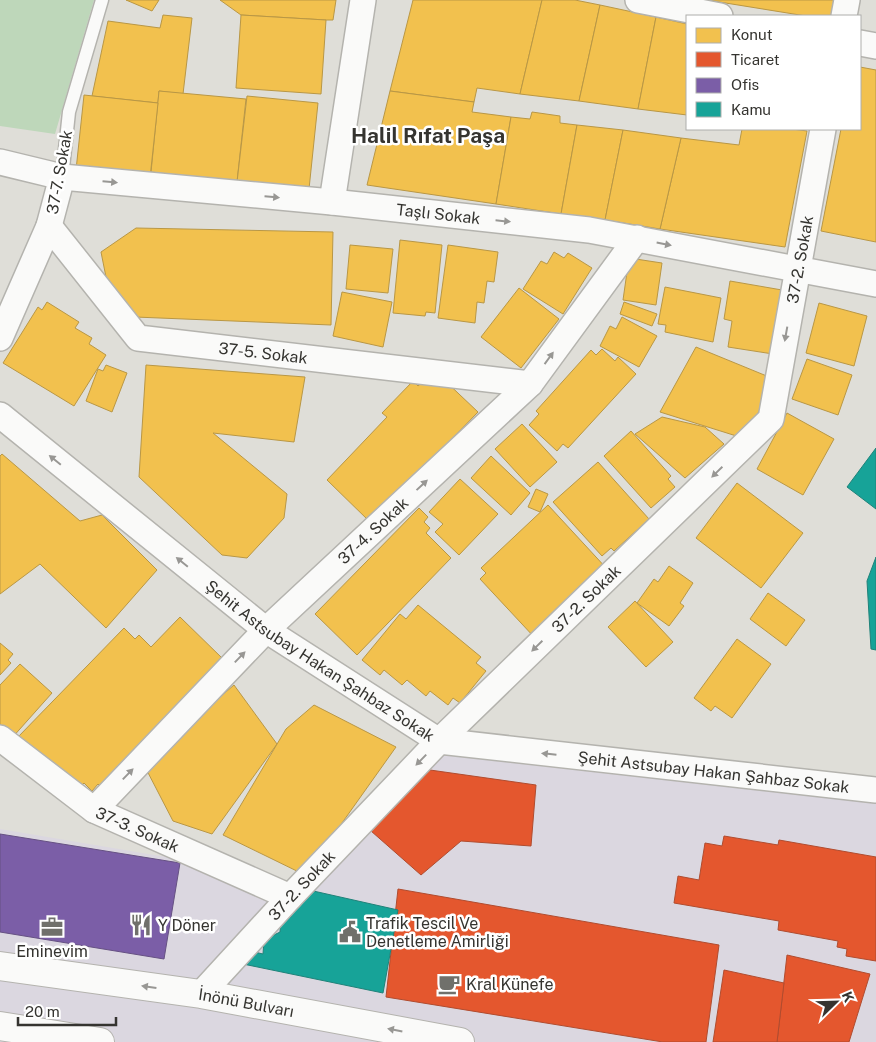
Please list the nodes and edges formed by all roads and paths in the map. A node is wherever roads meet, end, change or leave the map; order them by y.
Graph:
1 (102, 0) edge
2 (363, 0) edge
3 (638, 0) edge
4 (847, 0) edge
5 (715, 15) edge
6 (844, 15) edge
7 (861, 43) edge
8 (876, 46) edge
9 (824, 130) edge
10 (0, 162) edge
11 (62, 177) junction
12 (332, 202) junction
13 (49, 226) junction
14 (637, 238) junction
15 (798, 269) junction
16 (876, 284) edge
17 (0, 338) edge
18 (530, 384) junction
19 (0, 415) edge
20 (266, 630) junction
21 (0, 738) edge
22 (439, 741) junction
23 (876, 790) edge
24 (94, 810) junction
25 (290, 897) junction
26 (0, 966) edge
27 (201, 994) junction
28 (0, 1026) edge
29 (100, 1042) edge
30 (460, 1042) edge

1 - 11 lane, 37-7. Sokak
2 - 12 street
3 - 5 street
4 - 6 street
7 - 8 street
9 - 15 street, 37-2. Sokak
10 - 11 street, Taşlı Sokak
11 -> 12 street, Taşlı Sokak
11 - 13 street, 37-7. Sokak
12 -> 14 street, Taşlı Sokak
13 - 17 street, 37-7. Sokak
13 - 18 street, 37-5. Sokak
14 -> 15 street, Taşlı Sokak
18 -> 14 street, 37-4. Sokak
15 - 16 street, Taşlı Sokak
15 -> 22 street, 37-2. Sokak
20 -> 18 street, 37-4. Sokak
20 -> 19 street, Şehit Astsubay Hakan Şahbaz Sokak
20 - 22 street, Şehit Astsubay Hakan Şahbaz Sokak
24 -> 20 street, 37-4. Sokak
21 - 24 street, 37-3. Sokak
23 -> 22 street, Şehit Astsubay Hakan Şahbaz Sokak
22 -> 25 street, 37-2. Sokak
24 - 25 street, 37-3. Sokak
25 - 27 street, 37-2. Sokak
27 -> 26 main road, İnönü Bulvarı
30 -> 27 main road, İnönü Bulvarı
28 - 29 main road

